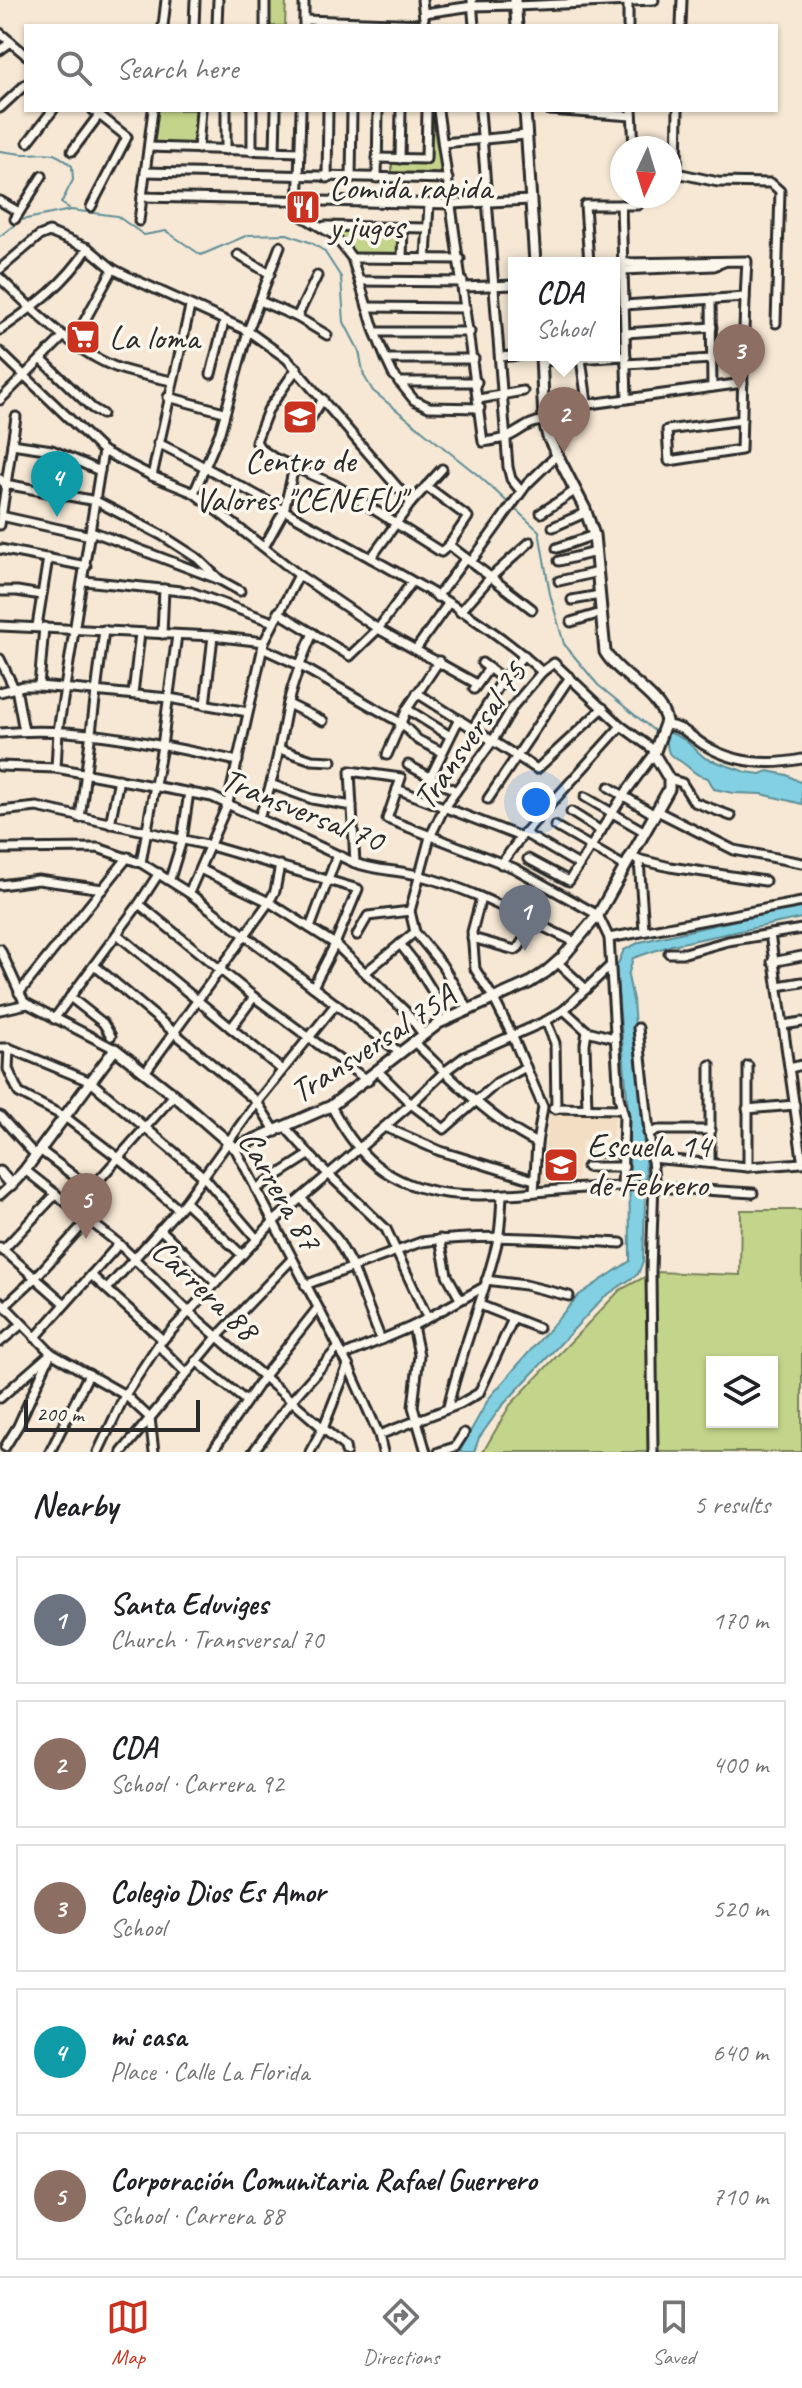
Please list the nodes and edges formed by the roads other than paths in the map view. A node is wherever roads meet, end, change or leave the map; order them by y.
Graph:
1 (166, 0) edge
2 (195, 0) edge
3 (218, 0) edge
4 (265, 0) edge
5 (304, 0) edge
6 (422, 0) edge
7 (628, 0) edge
8 (654, 0) edge
9 (682, 0) edge
10 (473, 3) edge
11 (516, 4) edge
12 (424, 13) junction
13 (304, 23) edge
14 (163, 24) edge
15 (194, 24) edge
16 (217, 24) edge
17 (265, 24) edge
18 (364, 24) edge
19 (425, 24) edge
20 (474, 24) edge
21 (517, 24) edge
22 (628, 24) edge
23 (681, 24) edge
24 (0, 33) edge
25 (11, 42) junction
26 (0, 50) edge
27 (24, 53) edge
28 (24, 86) edge
29 (0, 108) edge
30 (51, 112) edge
31 (153, 112) edge
32 (201, 112) edge
33 (226, 112) edge
34 (252, 112) edge
35 (276, 112) edge
36 (301, 112) edge
37 (328, 112) edge
38 (352, 112) edge
39 (378, 112) edge
40 (401, 112) edge
41 (427, 112) edge
42 (438, 112) edge
43 (480, 112) edge
44 (525, 112) edge
45 (604, 112) edge
46 (678, 112) edge
47 (96, 113) edge
48 (632, 113) edge
49 (526, 135) junction
50 (633, 136) edge
51 (483, 139) junction
52 (28, 142) dead end
53 (443, 143) junction
54 (149, 147) junction
55 (198, 149) junction
56 (226, 150) junction
57 (72, 151) dead end
58 (252, 151) junction
59 (275, 151) junction
60 (300, 152) junction
61 (377, 158) junction
62 (400, 159) junction
63 (145, 172) junction
64 (42, 176) dead end
65 (299, 177) junction
66 (327, 178) junction
67 (351, 178) junction
68 (377, 178) junction
69 (448, 179) junction
70 (142, 197) junction
71 (298, 200) junction
72 (530, 200) junction
73 (0, 201) edge
74 (488, 202) junction
75 (429, 204) junction
76 (452, 204) junction
77 (610, 205) edge
78 (91, 207) dead end
79 (621, 208) edge
80 (139, 221) dead end
81 (322, 226) junction
82 (403, 228) junction
83 (427, 228) junction
84 (280, 246) dead end
85 (88, 248) junction
86 (238, 255) dead end
87 (535, 257) edge
88 (589, 257) edge
89 (352, 258) junction
90 (402, 258) junction
91 (426, 258) junction
92 (460, 259) junction
93 (622, 267) junction
94 (0, 269) edge
95 (113, 269) junction
96 (270, 274) junction
97 (317, 276) dead end
98 (0, 278) edge
99 (360, 281) junction
100 (463, 285) junction
101 (508, 285) edge
102 (494, 286) junction
103 (745, 297) junction
104 (711, 299) junction
105 (260, 301) junction
106 (624, 305) junction
107 (190, 307) junction
108 (367, 307) junction
109 (466, 308) junction
110 (32, 309) junction
111 (297, 317) junction
112 (224, 322) junction
113 (776, 323) dead end
114 (712, 327) junction
115 (0, 330) edge
116 (248, 331) junction
117 (375, 332) junction
118 (470, 332) junction
119 (626, 333) junction
120 (327, 335) dead end
121 (64, 336) junction
122 (73, 342) junction
123 (0, 352) edge
124 (508, 356) edge
125 (500, 357) junction
126 (41, 359) junction
127 (386, 359) junction
128 (474, 359) junction
129 (620, 359) edge
130 (712, 359) junction
131 (626, 360) junction
132 (541, 361) edge
133 (581, 361) edge
134 (297, 368) junction
135 (211, 374) dead end
136 (25, 376) junction
137 (172, 381) junction
138 (399, 382) junction
139 (477, 382) junction
140 (743, 383) junction
141 (712, 387) junction
142 (523, 391) dead end
143 (503, 395) junction
144 (168, 397) junction
145 (323, 399) junction
146 (627, 399) junction
147 (0, 400) edge
148 (480, 404) junction
149 (224, 412) junction
150 (102, 414) dead end
151 (16, 417) dead end
152 (742, 420) junction
153 (544, 421) junction
154 (305, 428) dead end
155 (507, 438) junction
156 (158, 443) junction
157 (12, 444) junction
158 (103, 451) junction
159 (557, 455) junction
160 (205, 467) junction
161 (294, 467) junction
162 (442, 469) dead end
163 (100, 471) junction
164 (152, 476) junction
165 (2, 481) edge
166 (426, 486) junction
167 (576, 490) junction
168 (521, 492) junction
169 (194, 493) junction
170 (96, 501) junction
171 (411, 503) junction
172 (284, 511) junction
173 (587, 512) junction
174 (541, 513) dead end
175 (1, 516) edge
176 (0, 525) edge
177 (397, 525) junction
178 (553, 527) dead end
179 (91, 533) junction
180 (594, 535) junction
181 (530, 542) dead end
182 (449, 545) junction
183 (264, 547) junction
184 (557, 548) dead end
185 (0, 549) edge
186 (596, 552) junction
187 (48, 558) junction
188 (371, 558) junction
189 (468, 560) junction
190 (559, 561) dead end
191 (86, 566) junction
192 (598, 572) junction
193 (299, 575) junction
194 (490, 578) junction
195 (220, 580) junction
196 (84, 581) junction
197 (559, 581) dead end
198 (412, 582) junction
199 (164, 589) junction
200 (0, 591) edge
201 (240, 591) dead end
202 (41, 595) junction
203 (600, 595) junction
204 (437, 597) junction
205 (572, 600) dead end
206 (448, 604) junction
207 (532, 609) dead end
208 (278, 612) junction
209 (460, 612) junction
210 (601, 613) junction
211 (273, 622) junction
212 (571, 622) dead end
213 (0, 626) edge
214 (41, 627) junction
215 (77, 628) junction
216 (378, 629) junction
217 (104, 630) junction
218 (140, 633) junction
219 (313, 633) junction
220 (162, 634) junction
221 (177, 635) junction
222 (213, 636) junction
223 (263, 645) junction
224 (416, 649) junction
225 (524, 655) junction
226 (0, 659) edge
227 (439, 661) junction
228 (299, 665) junction
229 (542, 672) junction
230 (570, 677) junction
231 (503, 679) junction
232 (39, 686) junction
233 (15, 688) junction
234 (66, 688) junction
235 (97, 691) junction
236 (0, 692) edge
237 (417, 693) junction
238 (133, 694) junction
239 (169, 698) junction
240 (288, 704) junction
241 (205, 705) junction
242 (603, 708) junction
243 (407, 709) junction
244 (248, 712) junction
245 (459, 719) junction
246 (323, 721) dead end
247 (401, 723) junction
248 (621, 726) junction
249 (666, 727) junction
250 (473, 728) junction
251 (24, 731) junction
252 (58, 731) junction
253 (91, 732) junction
254 (0, 733) edge
255 (450, 736) junction
256 (492, 742) junction
257 (162, 746) junction
258 (279, 749) junction
259 (655, 750) junction
260 (442, 752) junction
261 (387, 755) dead end
262 (518, 756) junction
263 (802, 759) edge
264 (238, 761) junction
265 (332, 761) dead end
266 (408, 765) dead end
267 (0, 766) edge
268 (56, 768) junction
269 (85, 772) junction
270 (430, 778) junction
271 (119, 779) junction
272 (670, 782) junction
273 (273, 785) junction
274 (155, 786) junction
275 (609, 787) dead end
276 (397, 789) junction
277 (456, 791) junction
278 (189, 792) junction
279 (623, 796) junction
280 (585, 797) dead end
281 (488, 799) dead end
282 (228, 803) junction
283 (352, 806) junction
284 (445, 806) junction
285 (0, 811) edge
286 (571, 812) dead end
287 (613, 813) junction
288 (656, 813) junction
289 (731, 816) dead end
290 (259, 817) junction
291 (80, 818) junction
292 (110, 824) junction
293 (555, 826) dead end
294 (601, 831) junction
295 (147, 832) junction
296 (645, 832) junction
297 (523, 835) junction
298 (430, 837) junction
299 (182, 840) junction
300 (211, 846) junction
301 (591, 848) junction
302 (0, 849) edge
303 (337, 856) junction
304 (128, 857) junction
305 (528, 859) dead end
306 (631, 861) junction
307 (141, 863) junction
308 (355, 863) junction
309 (802, 863) edge
310 (501, 864) junction
311 (280, 865) junction
312 (579, 865) junction
313 (200, 869) junction
314 (159, 873) junction
315 (420, 875) junction
316 (329, 878) junction
317 (170, 879) junction
318 (765, 881) dead end
319 (0, 885) edge
320 (103, 889) junction
321 (189, 893) junction
322 (481, 898) junction
323 (269, 902) junction
324 (802, 902) edge
325 (139, 904) junction
326 (410, 911) junction
327 (598, 915) junction
328 (534, 923) junction
329 (310, 928) junction
330 (802, 929) edge
331 (644, 930) junction
332 (415, 932) junction
333 (117, 934) junction
334 (770, 934) junction
335 (357, 935) dead end
336 (246, 936) junction
337 (472, 938) junction
338 (609, 938) junction
339 (575, 942) junction
340 (335, 944) junction
341 (400, 944) junction
342 (0, 949) edge
343 (669, 953) dead end
344 (802, 956) edge
345 (557, 962) junction
346 (772, 962) junction
347 (94, 965) junction
348 (610, 966) junction
349 (220, 968) junction
350 (366, 972) junction
351 (802, 982) edge
352 (778, 986) junction
353 (313, 987) junction
354 (586, 989) junction
355 (19, 993) junction
356 (70, 997) junction
357 (254, 997) junction
358 (494, 999) junction
359 (198, 1001) junction
360 (27, 1004) junction
361 (336, 1004) junction
362 (0, 1010) edge
363 (469, 1010) junction
364 (564, 1010) junction
365 (449, 1018) junction
366 (54, 1019) junction
367 (546, 1021) junction
368 (802, 1022) edge
369 (783, 1025) junction
370 (231, 1028) junction
371 (638, 1028) dead end
372 (587, 1031) junction
373 (174, 1033) junction
374 (423, 1034) junction
375 (512, 1035) junction
376 (111, 1036) dead end
377 (310, 1036) junction
378 (614, 1038) junction
379 (413, 1041) junction
380 (5, 1048) edge
381 (115, 1049) junction
382 (399, 1052) junction
383 (710, 1065) dead end
384 (802, 1065) edge
385 (748, 1066) dead end
386 (526, 1067) junction
387 (790, 1068) junction
388 (282, 1070) junction
389 (146, 1071) junction
390 (378, 1071) junction
391 (444, 1072) junction
392 (368, 1081) junction
393 (91, 1082) junction
394 (174, 1095) junction
395 (475, 1101) junction
396 (257, 1102) junction
397 (411, 1104) junction
398 (795, 1105) junction
399 (331, 1106) junction
400 (543, 1107) junction
401 (587, 1108) junction
402 (556, 1109) junction
403 (620, 1109) junction
404 (747, 1109) junction
405 (0, 1116) edge
406 (65, 1117) junction
407 (143, 1127) junction
408 (385, 1127) junction
409 (281, 1130) junction
410 (711, 1130) junction
411 (800, 1130) edge
412 (648, 1133) junction
413 (537, 1143) junction
414 (232, 1146) junction
415 (358, 1148) junction
416 (596, 1152) dead end
417 (624, 1152) junction
418 (38, 1153) junction
419 (309, 1155) junction
420 (651, 1158) junction
421 (120, 1159) junction
422 (802, 1160) edge
423 (710, 1163) junction
424 (587, 1167) dead end
425 (624, 1167) junction
426 (748, 1167) junction
427 (25, 1170) junction
428 (328, 1174) junction
429 (204, 1177) junction
430 (4, 1179) edge
431 (534, 1180) junction
432 (624, 1186) junction
433 (652, 1186) junction
434 (256, 1189) junction
435 (534, 1192) junction
436 (753, 1193) dead end
437 (56, 1194) junction
438 (0, 1195) edge
439 (502, 1195) junction
440 (302, 1199) junction
441 (185, 1202) junction
442 (178, 1209) junction
443 (88, 1219) junction
444 (273, 1222) junction
445 (160, 1229) junction
446 (499, 1237) junction
447 (257, 1239) junction
448 (440, 1239) junction
449 (621, 1243) dead end
450 (119, 1244) junction
451 (1, 1250) edge
452 (397, 1252) junction
453 (242, 1255) junction
454 (134, 1258) junction
455 (292, 1259) junction
456 (353, 1268) junction
457 (91, 1275) junction
458 (36, 1277) junction
459 (216, 1283) junction
460 (485, 1284) junction
461 (305, 1285) junction
462 (107, 1289) junction
463 (569, 1296) dead end
464 (460, 1299) junction
465 (3, 1304) edge
466 (65, 1304) junction
467 (480, 1305) junction
468 (317, 1309) junction
469 (190, 1313) junction
470 (427, 1317) junction
471 (513, 1319) junction
472 (22, 1324) junction
473 (413, 1326) junction
474 (538, 1328) dead end
475 (217, 1337) junction
476 (35, 1338) junction
477 (381, 1340) junction
478 (0, 1342) edge
479 (161, 1342) junction
480 (338, 1348) junction
481 (51, 1353) junction
482 (343, 1356) junction
483 (196, 1361) junction
484 (348, 1365) junction
485 (186, 1373) junction
486 (89, 1374) junction
487 (264, 1376) junction
488 (125, 1395) junction
489 (0, 1398) edge
490 (292, 1400) junction
491 (246, 1401) junction
492 (448, 1407) junction
493 (150, 1418) junction
494 (416, 1420) junction
495 (324, 1426) junction
496 (464, 1433) dead end
497 (379, 1435) junction
498 (6, 1447) edge
499 (50, 1452) edge
500 (98, 1452) edge
501 (122, 1452) edge
502 (154, 1452) edge
503 (212, 1452) edge
504 (253, 1452) edge
505 (310, 1452) edge
506 (346, 1452) edge
507 (383, 1452) edge
508 (426, 1452) edge
509 (439, 1452) edge
510 (653, 1452) edge

1 - 14 street
2 - 15 street
3 - 16 street
4 - 17 street
5 - 13 street
6 - 12 street
7 - 8 street
7 - 11 street
7 - 22 street
9 - 23 street
10 - 11 street
10 - 12 street
10 - 20 street
11 - 21 street
12 - 19 street
13 - 18 street
24 - 25 street
25 - 26 street
25 - 27 street
28 - 29 street
30 - 52 street
31 - 54 street
32 - 55 street
33 - 56 street
34 - 58 street
35 - 59 street
36 - 60 street
37 - 66 street
38 - 67 street
39 - 61 street
40 - 62 street
41 - 62 street
42 - 53 street
43 - 51 street
44 - 49 street
45 - 48 street
46 - 113 street
47 - 57 street
47 - 78 street
48 - 50 street
49 - 51 street
49 - 72 street
51 - 53 street
51 - 74 street
53 - 69 street
54 - 55 street
54 - 63 street
55 - 56 street
56 - 58 street
58 - 59 street
59 - 60 street
60 - 65 street
61 - 62 street
61 - 68 street
63 - 65 street
63 - 70 street
64 - 73 street
65 - 66 street
65 - 71 street
66 - 67 street
67 - 68 street
68 - 69 street
69 - 76 street
70 - 71 street
70 - 80 street
71 - 75 street
71 - 81 street
72 - 74 street
72 - 87 street
74 - 76 street
74 - 102 street
75 - 76 street
75 - 83 street
76 - 92 street
77 - 88 street
79 - 93 street
81 - 82 street
81 - 89 street
82 - 83 street
82 - 90 street
83 - 91 street
84 - 96 street
85 - 94 street
85 - 95 street
85 - 110 street
86 - 96 street
89 - 90 street
89 - 99 street
90 - 91 street
91 - 92 street
92 - 100 street
93 - 103 street
93 - 106 street
95 - 107 street
95 - 122 street
96 - 105 street
97 - 111 street
98 - 110 street
99 - 100 street
99 - 108 street
100 - 102 street
100 - 109 street
101 - 102 street
102 - 125 street
103 - 104 street
103 - 140 street
104 - 106 street
104 - 114 street
105 - 111 street
105 - 116 street
106 - 119 street
107 - 112 street
107 - 137 street
108 - 109 street
108 - 117 street
109 - 118 street
110 - 115 street
110 - 121 street
111 - 120 street
112 - 116 street
112 - 135 street
114 - 119 street
114 - 130 street
116 - 134 street
116 - 149 street
117 - 118 street
117 - 127 street
118 - 128 street
119 - 131 street
121 - 122 street
121 - 126 street
122 - 137 street
123 - 136 street
124 - 125 street
125 - 143 street
126 - 136 street
126 - 150 street
127 - 128 street
127 - 138 street
128 - 139 street
129 - 131 street
130 - 131 street
130 - 141 street
131 - 146 street
132 - 153 street
133 - 146 street
134 - 145 street
134 - 161 street
136 - 147 street
136 - 158 street
137 - 144 street
138 - 139 street
138 - 148 street
139 - 148 street
140 - 141 street
140 - 152 street
141 - 146 street
142 - 143 street
143 - 148 street
143 - 155 street
144 - 149 street
144 - 156 street
145 - 154 street
145 - 171 street
148 - 155 street
149 - 160 street
151 - 157 street
152 - 152 street
153 - 155 street
153 - 159 street
155 - 168 street
156 - 160 street
156 - 164 street
157 - 163 street
157 - 165 street
158 - 163 street
158 - 164 street
159 - 167 street
159 - 168 street
160 - 169 street
160 - 172 street
161 - 172 street
161 - 177 street
162 - 166 street
163 - 170 street
164 - 169 street
165 - 170 street
165 - 175 street
166 - 171 street
166 - 182 street
167 - 173 street
167 - 174 street
168 - 189 street
169 - 183 street
170 - 179 street
170 - 195 street
171 - 177 street
172 - 183 street
172 - 188 street
173 - 178 street
173 - 180 street
175 - 176 street
175 - 179 street
177 - 182 street
177 - 188 street
179 - 191 street
179 - 195 street
180 - 184 street
180 - 186 street
181 - 194 street
182 - 189 street
183 - 193 street
185 - 187 street
186 - 190 street
186 - 192 street
187 - 191 street
187 - 202 street
188 - 198 street
189 - 194 street
189 - 204 street
191 - 196 street
192 - 197 street
192 - 203 street
193 - 208 street
193 - 216 street
194 - 207 street
194 - 209 street
195 - 201 street
196 - 199 street
196 - 215 street
198 - 204 street
198 - 216 street
199 - 211 street
199 - 220 street
200 - 202 street
202 - 214 street
203 - 205 street
203 - 210 street
204 - 206 street
206 - 209 street
206 - 224 street
208 - 211 street
208 - 219 street
209 - 225 street
210 - 212 street
210 - 249 street
211 - 223 street
213 - 214 street
214 - 215 street
214 - 232 street
215 - 217 street
215 - 234 street
216 - 219 street
216 - 224 street
217 - 218 street
217 - 235 street
218 - 220 street
218 - 238 street
219 - 228 street
220 - 221 street
221 - 222 street
221 - 239 street
222 - 223 street
222 - 241 street
223 - 228 street
223 - 244 street
224 - 227 street
225 - 229 street
225 - 231 street
226 - 233 street
227 - 231 street
227 - 237 street
228 - 240 street
228 - 247 street
229 - 230 street, Transversal 75
229 - 256 street, Transversal 75
230 - 242 street
230 - 262 street
231 - 250 street
232 - 233 street
232 - 234 street
233 - 236 street
233 - 251 street
234 - 235 street
234 - 252 street
235 - 238 street
235 - 253 street
237 - 243 street
237 - 245 street
238 - 239 street
239 - 241 street
239 - 257 street
240 - 246 street
240 - 258 street
241 - 244 street
242 - 248 street
242 - 262 street
243 - 247 street
243 - 255 street
244 - 264 street
245 - 250 street
245 - 255 street
247 - 260 street
247 - 261 street
248 - 259 street
248 - 297 street
249 - 259 street
249 - 263 street
250 - 256 street
251 - 252 street
251 - 254 street
252 - 253 street
252 - 268 street
253 - 257 street
253 - 269 street
255 - 260 street
256 - 262 street
256 - 277 street, Transversal 75
257 - 264 street
257 - 274 street
258 - 265 street
258 - 273 street
259 - 272 street
259 - 279 street
260 - 270 street
262 - 281 street
264 - 282 street
266 - 270 street
267 - 268 street, Transversal 70
268 - 269 street, Transversal 70
269 - 271 street, Transversal 70
269 - 291 street
270 - 277 street
271 - 274 street, Transversal 70
271 - 292 street
272 - 288 street, Transversal 75A
272 - 289 street
273 - 283 street
273 - 290 street
274 - 278 street, Transversal 70
274 - 295 street
275 - 279 street
276 - 283 street
276 - 284 street
276 - 298 street
277 - 284 street, Transversal 75
278 - 282 street, Transversal 70
278 - 299 street
279 - 287 street
279 - 288 street
280 - 287 street
282 - 290 street, Transversal 70
282 - 300 street
283 - 308 street
284 - 297 street
284 - 298 street, Transversal 75
285 - 291 street
286 - 294 street
287 - 294 street
287 - 296 street
288 - 296 street, Transversal 75A
288 - 309 street
290 - 303 street, Transversal 70
291 - 292 street
292 - 295 street
293 - 301 street
294 - 301 street
295 - 299 street
295 - 307 street
296 - 306 street, Transversal 75A
297 - 310 street
297 - 312 street
298 - 310 street
298 - 315 street, Transversal 75
299 - 300 street
299 - 317 street
300 - 311 street
300 - 313 street
301 - 306 street
301 - 312 street
302 - 304 street
303 - 308 street, Transversal 70
303 - 316 street
304 - 307 street
304 - 320 street
305 - 312 street
306 - 318 street
306 - 327 street, Transversal 75A
306 - 331 street
307 - 314 street
308 - 315 street, Transversal 70
310 - 327 street
311 - 316 street
311 - 323 street
313 - 321 street
313 - 323 street
314 - 317 street
314 - 325 street
315 - 322 street, Transversal 70
315 - 326 street, Transversal 75
316 - 329 street
316 - 340 street
317 - 321 street
319 - 320 street
320 - 355 street
321 - 336 street
322 - 328 street, Transversal 70
322 - 337 street
323 - 329 street
323 - 336 street
324 - 331 street
325 - 333 street
325 - 349 street
326 - 332 street, Transversal 75
326 - 335 street
327 - 338 street
327 - 339 street, Transversal 75A
328 - 337 street
328 - 339 street, Transversal 70
329 - 340 street
330 - 334 street
331 - 338 street
332 - 341 street
332 - 363 street, Transversal 75
333 - 347 street
333 - 359 street
334 - 343 street
334 - 346 street
336 - 349 street
336 - 353 street
337 - 358 street
338 - 348 street
339 - 345 street, Transversal 75A
340 - 350 street
340 - 353 street
341 - 350 street
341 - 365 street
342 - 355 street, Carrera 87
344 - 346 street
345 - 354 street
345 - 358 street, Transversal 75A
346 - 352 street
347 - 356 street
347 - 373 street
348 - 354 street
348 - 378 street
349 - 357 street
349 - 359 street
350 - 374 street
351 - 352 street
352 - 369 street
353 - 361 street
354 - 364 street
355 - 360 street, Carrera 87
356 - 366 street
356 - 376 street
357 - 370 street
357 - 377 street
358 - 363 street, Transversal 75A
358 - 375 street
359 - 370 street
359 - 373 street
360 - 362 street
360 - 366 street, Carrera 87
361 - 377 street
361 - 382 street
363 - 365 street, Transversal 75A
364 - 367 street
364 - 372 street
365 - 374 street, Transversal 75A
366 - 381 street, Carrera 87
367 - 375 street
367 - 402 street
368 - 369 street
369 - 387 street
370 - 388 street
371 - 412 street
372 - 378 street
372 - 401 street
373 - 389 street
373 - 396 street
374 - 379 street, Transversal 75A
375 - 386 street
375 - 391 street
377 - 388 street
377 - 392 street
378 - 403 street
379 - 382 street, Transversal 75A
379 - 391 street
380 - 393 street
380 - 406 street
381 - 389 street, Carrera 87
381 - 393 street
382 - 390 street, Transversal 75A
383 - 410 street
384 - 387 street
385 - 404 street
386 - 395 street
386 - 400 street
387 - 398 street
388 - 396 street
389 - 394 street, Carrera 87
390 - 392 street, Transversal 75A
390 - 397 street
391 - 395 street
391 - 397 street
392 - 399 street, Transversal 75A
393 - 406 street
393 - 407 street
394 - 407 street
394 - 414 street, Carrera 87
395 - 397 street
395 - 413 street
396 - 409 street
396 - 414 street
397 - 408 street
398 - 404 street
398 - 411 street
399 - 409 street, Transversal 75A
399 - 415 street
400 - 402 street
400 - 413 street
401 - 402 street
401 - 403 street
403 - 417 street
404 - 426 street
405 - 418 street
406 - 418 street
406 - 421 street
407 - 421 street
407 - 429 street
408 - 415 street
408 - 431 street
409 - 414 street, Transversal 75A
409 - 419 street
410 - 412 street
410 - 423 street
411 - 422 street
412 - 420 street
413 - 431 street
414 - 429 street
414 - 434 street, Carrera 87
415 - 428 street
415 - 439 street
416 - 417 street
417 - 425 street
418 - 421 street
418 - 427 street
419 - 428 street
419 - 434 street
420 - 423 street
420 - 433 street
421 - 442 street
422 - 426 street
423 - 426 street
424 - 425 street
425 - 432 street
427 - 430 street
427 - 437 street, Carrera 88
428 - 440 street
428 - 452 street
429 - 441 street
429 - 447 street
430 - 438 street
431 - 435 street
432 - 433 street
432 - 435 street
433 - 436 street
433 - 510 street
434 - 444 street, Carrera 87
435 - 439 street
437 - 443 street, Carrera 88
437 - 451 street
439 - 446 street
440 - 444 street
440 - 456 street
441 - 442 street
441 - 453 street
442 - 445 street
443 - 450 street, Carrera 88
443 - 458 street
444 - 447 street
444 - 455 street, Carrera 87
445 - 454 street
445 - 459 street
446 - 448 street
446 - 449 street
446 - 460 street
447 - 453 street
448 - 452 street
448 - 464 street
450 - 454 street, Carrera 88
450 - 457 street
451 - 458 street
452 - 456 street
452 - 470 street
453 - 459 street
454 - 462 street
454 - 469 street, Carrera 88
455 - 461 street, Carrera 87
455 - 475 street
456 - 461 street
456 - 477 street
457 - 462 street
457 - 466 street
458 - 465 street
458 - 466 street
459 - 469 street
460 - 463 street
460 - 464 street
460 - 467 street
461 - 468 street, Carrera 87
462 - 479 street
464 - 470 street
465 - 472 street
466 - 476 street
467 - 471 street
467 - 492 street
468 - 480 street, Carrera 87
468 - 487 street
469 - 475 street, Carrera 88
469 - 479 street
470 - 473 street
471 - 474 street
471 - 492 street
472 - 476 street
472 - 478 street
473 - 477 street
473 - 494 street
475 - 483 street
475 - 487 street, Carrera 88
476 - 481 street
477 - 482 street
479 - 485 street
479 - 488 street
480 - 482 street, Carrera 87
480 - 490 street
481 - 486 street
481 - 489 street
481 - 498 street
482 - 484 street, Carrera 87
483 - 485 street
483 - 491 street
484 - 495 street
484 - 497 street, Carrera 87
485 - 493 street
486 - 488 street
486 - 499 street
487 - 490 street, Carrera 88
487 - 491 street
488 - 493 street
488 - 500 street
490 - 495 street, Carrera 88
490 - 504 street
491 - 503 street
492 - 494 street
493 - 501 street
493 - 502 street
494 - 497 street
494 - 508 street
495 - 505 street
495 - 506 street, Carrera 88
496 - 509 street
497 - 507 street, Carrera 87

